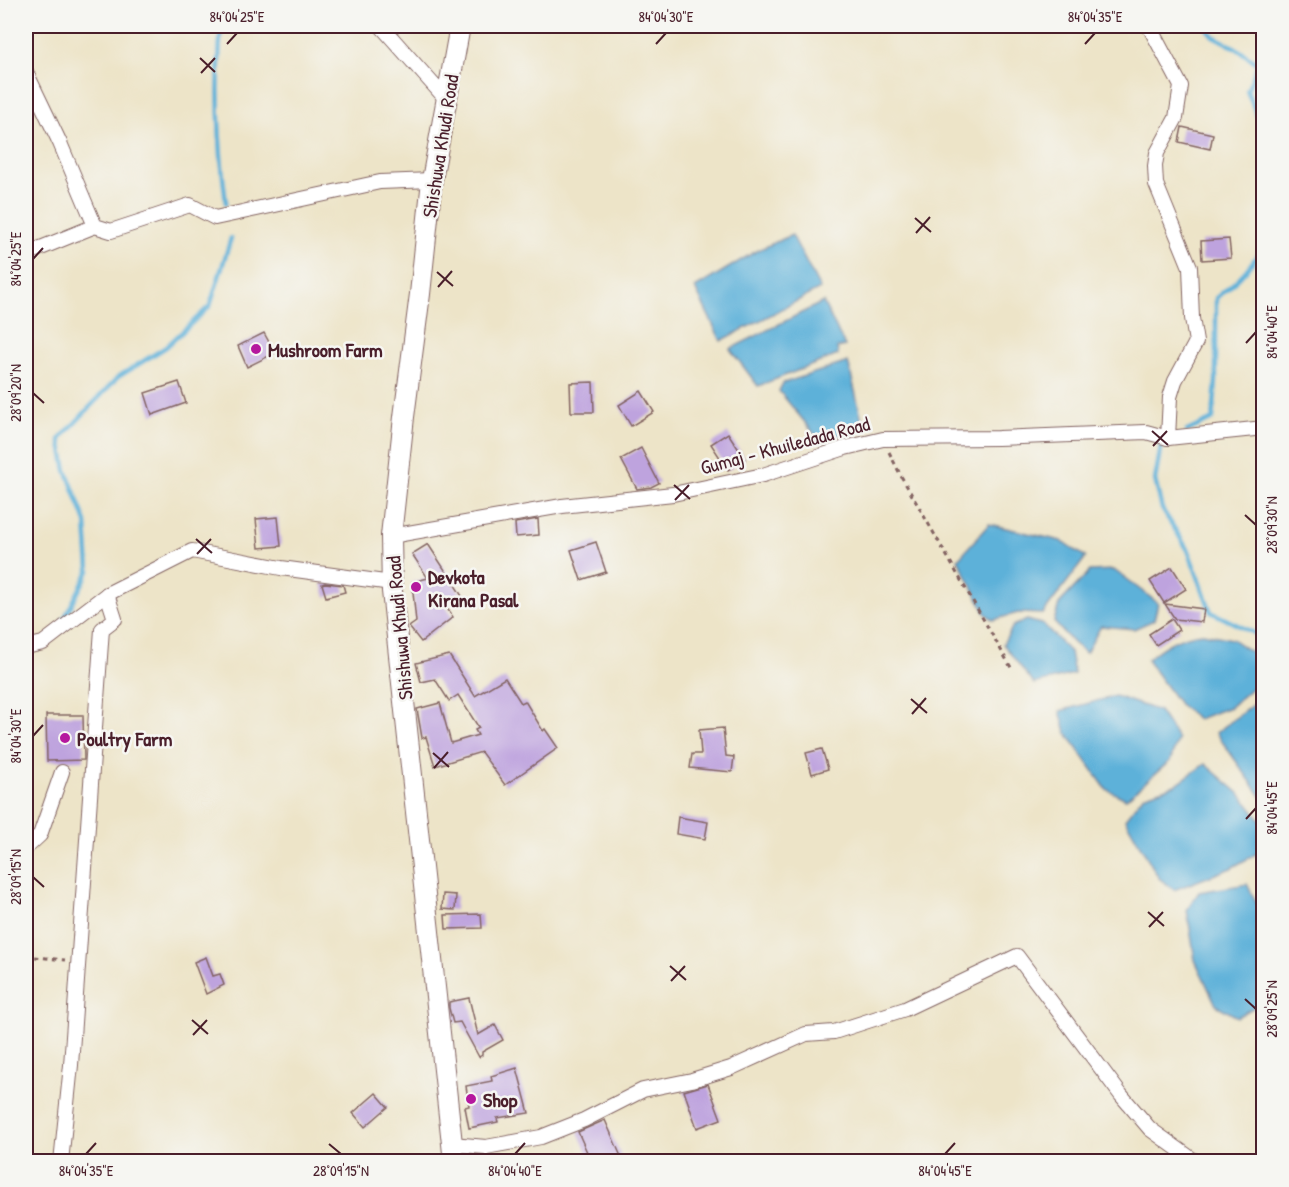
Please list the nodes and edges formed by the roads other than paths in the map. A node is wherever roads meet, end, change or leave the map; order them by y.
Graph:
1 (381, 26) edge
2 (460, 26) edge
3 (1149, 26) edge
4 (26, 72) edge
5 (447, 100) junction
6 (432, 180) junction
7 (95, 226) junction
8 (26, 254) edge
9 (1263, 428) edge
10 (1168, 438) junction
11 (391, 536) junction
12 (392, 583) junction
13 (107, 594) junction
14 (26, 647) edge
15 (62, 772) dead end
16 (26, 848) edge
17 (453, 1153) edge
18 (61, 1161) edge
19 (1196, 1161) edge

1 - 5 street
2 - 5 main road, Shishuwa Khudi Road
3 - 10 street
4 - 7 street
5 - 6 main road, Shishuwa Khudi Road
6 - 7 street
6 - 11 main road, Shishuwa Khudi Road
7 - 8 street
9 - 10 street, Gumaj - Khuiledada Road
10 - 11 street, Gumaj - Khuiledada Road
11 - 12 main road, Shishuwa Khudi Road
12 - 13 street
12 - 17 main road, Shishuwa Khudi Road
13 - 14 street
13 - 18 street
15 - 16 street
17 - 19 street

